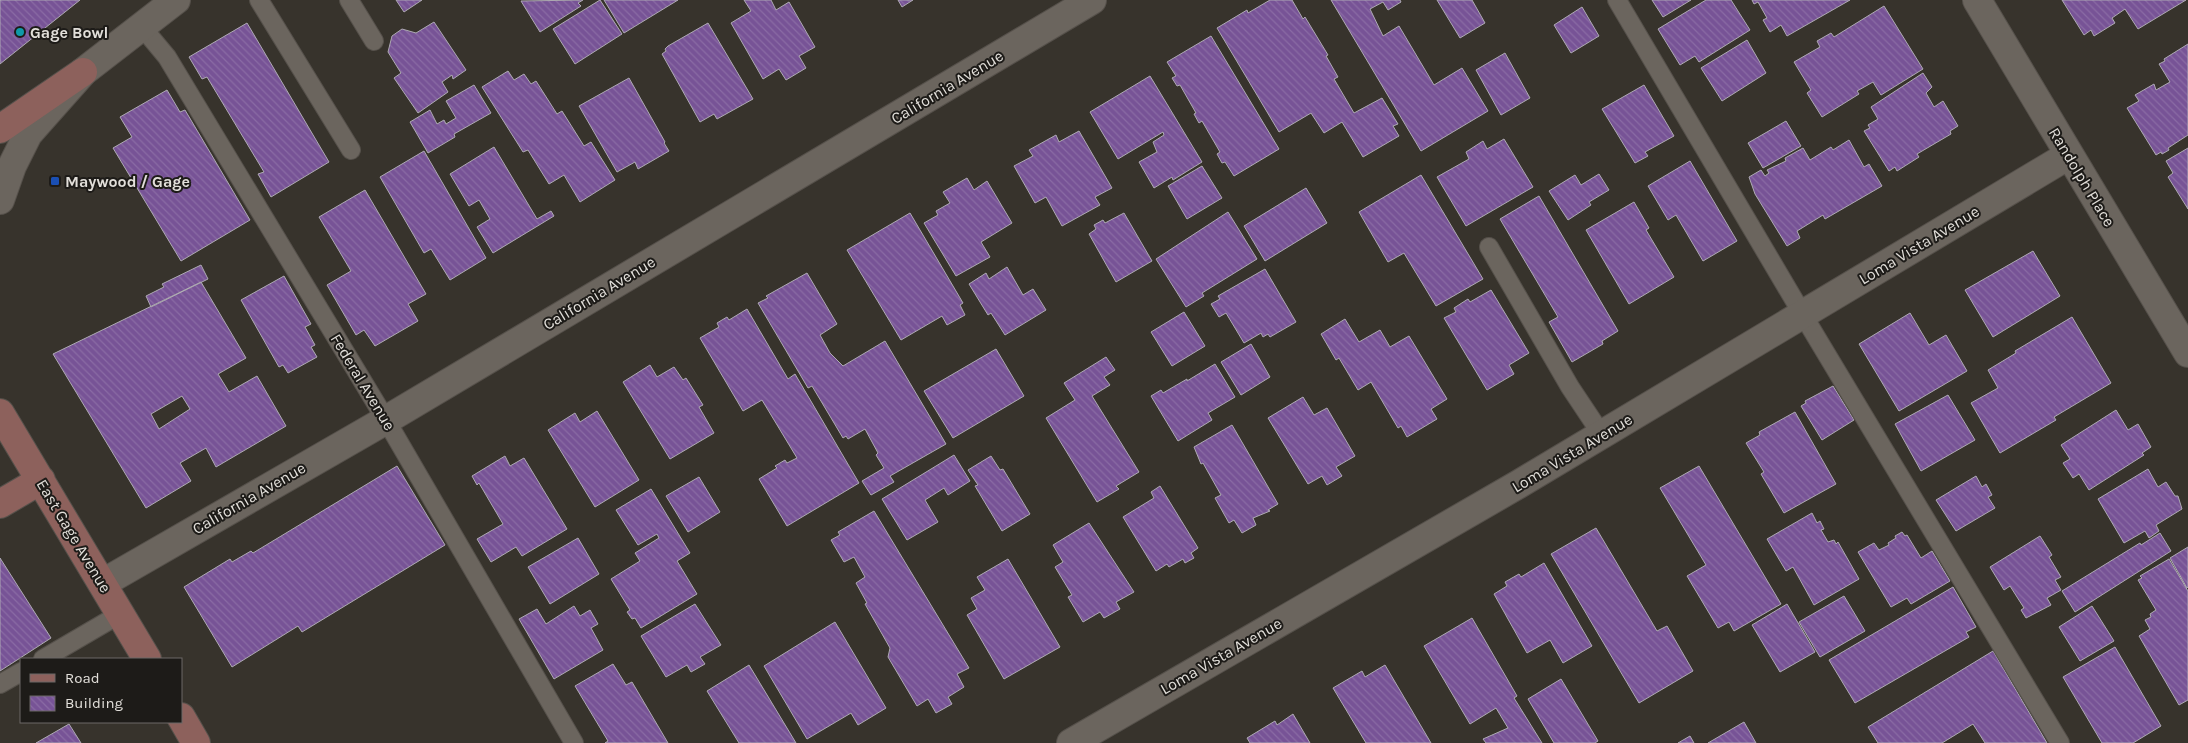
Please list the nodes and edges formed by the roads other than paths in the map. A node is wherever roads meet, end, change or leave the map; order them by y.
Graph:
1 (176, 0) edge
2 (259, 0) edge
3 (349, 0) edge
4 (1092, 0) edge
5 (1617, 0) edge
6 (1978, 0) edge
7 (142, 27) junction
8 (374, 41) dead end
9 (83, 72) junction
10 (0, 129) edge
11 (352, 150) dead end
12 (2068, 155) junction
13 (0, 200) edge
14 (1489, 247) dead end
15 (1803, 315) junction
16 (2188, 353) edge
17 (0, 413) edge
18 (386, 420) junction
19 (1602, 435) junction
20 (41, 480) junction
21 (0, 504) edge
22 (103, 583) junction
23 (120, 614) junction
24 (45, 658) edge
25 (146, 658) edge
26 (20, 673) edge
27 (0, 684) edge
28 (182, 719) edge
29 (196, 743) edge
30 (574, 743) edge
31 (1071, 743) edge
32 (2060, 743) edge

1 - 7 street
2 - 11 lane
3 - 8 lane
4 - 18 street, California Avenue
5 - 15 lane
6 - 12 street, Randolph Place
7 - 9 street
7 - 18 lane, Federal Avenue
9 - 10 main road
9 - 13 street
12 - 15 street, Loma Vista Avenue
12 - 16 street, Randolph Place
14 - 19 lane
15 - 19 street, Loma Vista Avenue
15 - 32 lane
17 - 20 main road, East Gage Avenue
18 - 22 street, California Avenue
18 - 30 lane, Federal Avenue
19 - 31 street, Loma Vista Avenue
20 - 21 main road
20 - 22 main road, East Gage Avenue
22 - 23 main road, East Gage Avenue
23 - 24 lane
23 - 25 main road, East Gage Avenue
26 - 27 lane
28 - 29 main road

